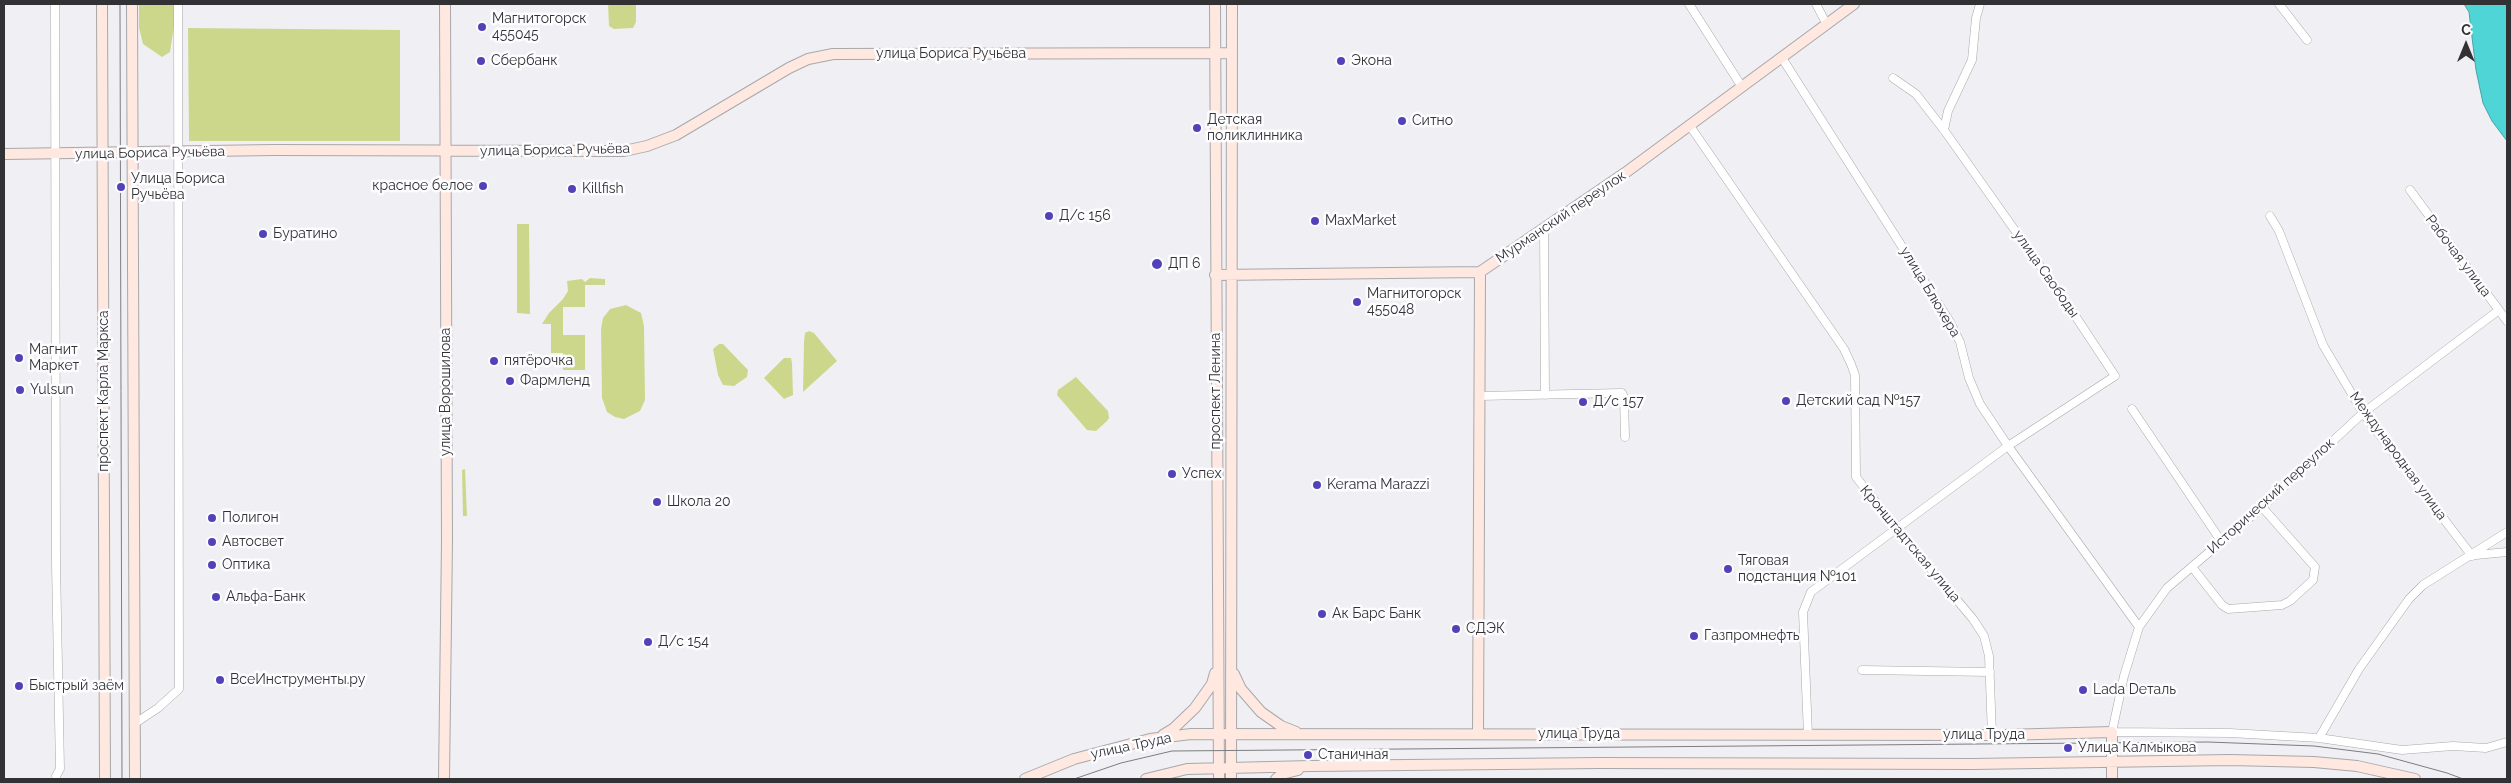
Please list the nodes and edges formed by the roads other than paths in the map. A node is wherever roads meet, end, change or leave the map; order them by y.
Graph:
1 (56, 4) edge
2 (102, 4) edge
3 (132, 4) edge
4 (178, 4) edge
5 (445, 4) edge
6 (1215, 4) edge
7 (1232, 4) edge
8 (1689, 4) edge
9 (1816, 4) edge
10 (1854, 4) edge
11 (1980, 4) edge
12 (2279, 4) edge
13 (1826, 23) junction
14 (2306, 40) dead end
15 (1216, 52) junction
16 (1232, 53) junction
17 (1782, 58) junction
18 (1893, 78) dead end
19 (1742, 87) junction
20 (1690, 126) junction
21 (1944, 130) junction
22 (446, 150) junction
23 (179, 151) junction
24 (133, 153) junction
25 (4, 154) edge
26 (103, 154) junction
27 (55, 155) junction
28 (2410, 190) dead end
29 (2270, 216) dead end
30 (1544, 228) junction
31 (1480, 272) junction
32 (1215, 275) junction
33 (1231, 275) junction
34 (2499, 310) junction
35 (2507, 321) edge
36 (1545, 394) junction
37 (1480, 396) junction
38 (2132, 409) dead end
39 (2363, 413) junction
40 (1625, 437) dead end
41 (2008, 446) junction
42 (2262, 507) junction
43 (1897, 529) junction
44 (2507, 532) edge
45 (2221, 541) junction
46 (2507, 552) edge
47 (2472, 556) junction
48 (2192, 567) junction
49 (2139, 627) junction
50 (1232, 657) junction
51 (1218, 660) junction
52 (1862, 670) dead end
53 (1990, 672) junction
54 (134, 724) junction
55 (2112, 732) junction
56 (1218, 734) junction
57 (1232, 734) junction
58 (1478, 734) junction
59 (1301, 735) junction
60 (1808, 735) junction
61 (1992, 735) junction
62 (1158, 738) junction
63 (2319, 738) junction
64 (2507, 742) edge
65 (2112, 760) junction
66 (1311, 766) junction
67 (1219, 768) junction
68 (1231, 768) junction
69 (56, 776) dead end
70 (104, 779) edge
71 (135, 779) edge
72 (444, 779) edge
73 (1026, 779) edge
74 (1146, 779) edge
75 (1219, 779) edge
76 (1231, 779) edge
77 (1276, 779) edge
78 (2112, 779) edge
79 (2415, 779) edge

1 - 27 street
2 - 26 main road, проспект Карла Маркса
3 - 24 main road
4 - 23 street
5 - 22 main road, улица Ворошилова
6 - 15 main road, проспект Ленина
7 - 16 main road, проспект Ленина
8 - 19 street
9 - 13 street
10 - 13 main road, Мурманский переулок
11 - 21 street
12 - 14 street
13 - 17 main road, Мурманский переулок
15 - 16 main road, улица Бориса Ручьёва
15 - 22 main road, улица Бориса Ручьёва
15 - 32 main road, проспект Ленина
16 - 33 main road, проспект Ленина
17 - 19 main road, Мурманский переулок
17 - 41 street, улица Блюхера
18 - 21 street, улица Свободы
19 - 20 main road, Мурманский переулок
20 - 30 main road, Мурманский переулок
20 - 43 street, Кронштадтская улица
21 - 41 street, улица Свободы
22 - 23 main road, улица Бориса Ручьёва
22 - 72 main road, улица Ворошилова
23 - 24 main road, улица Бориса Ручьёва
23 - 54 street
24 - 26 main road, улица Бориса Ручьёва
24 - 54 main road
25 - 27 main road, улица Бориса Ручьёва
26 - 27 main road, улица Бориса Ручьёва
26 - 70 main road, проспект Карла Маркса
27 - 69 street
28 - 34 street, Рабочая улица
29 - 39 street, Международная улица
30 - 31 main road, Мурманский переулок
30 - 36 street
31 - 33 main road
31 - 37 main road
32 - 33 main road
32 - 51 main road, проспект Ленина
33 - 50 main road, проспект Ленина
34 - 35 street, Рабочая улица
34 - 39 street, Исторический переулок
36 - 37 street
36 - 40 street
37 - 58 main road
38 - 45 street
39 - 42 street, Исторический переулок
39 - 47 street, Международная улица
41 - 43 street
41 - 49 street, улица Блюхера
42 - 45 street, Исторический переулок
42 - 48 street
43 - 53 street, Кронштадтская улица
43 - 60 street
44 - 47 street
45 - 48 street, Исторический переулок
46 - 47 street
47 - 63 street
48 - 49 street, Исторический переулок
49 - 55 street, Исторический переулок
50 - 57 main road, проспект Ленина
50 - 59 main road
51 - 56 main road, проспект Ленина
51 - 62 main road
52 - 53 street
53 - 61 street, Кронштадтская улица
54 - 71 main road
55 - 61 main road, улица Труда
55 - 63 street
55 - 65 main road
56 - 57 main road, улица Труда
56 - 62 main road, улица Труда
56 - 67 main road, проспект Ленина
57 - 59 main road, улица Труда
57 - 68 main road, проспект Ленина
58 - 59 main road, улица Труда
58 - 60 main road, улица Труда
60 - 61 main road, улица Труда
62 - 73 main road, улица Труда
63 - 64 street
65 - 66 main road, улица Труда
65 - 78 main road
65 - 79 main road, улица Труда
66 - 68 main road, улица Труда
66 - 77 main road
67 - 68 main road, улица Труда
67 - 74 main road, улица Труда
67 - 75 main road, проспект Ленина
68 - 76 main road, проспект Ленина

